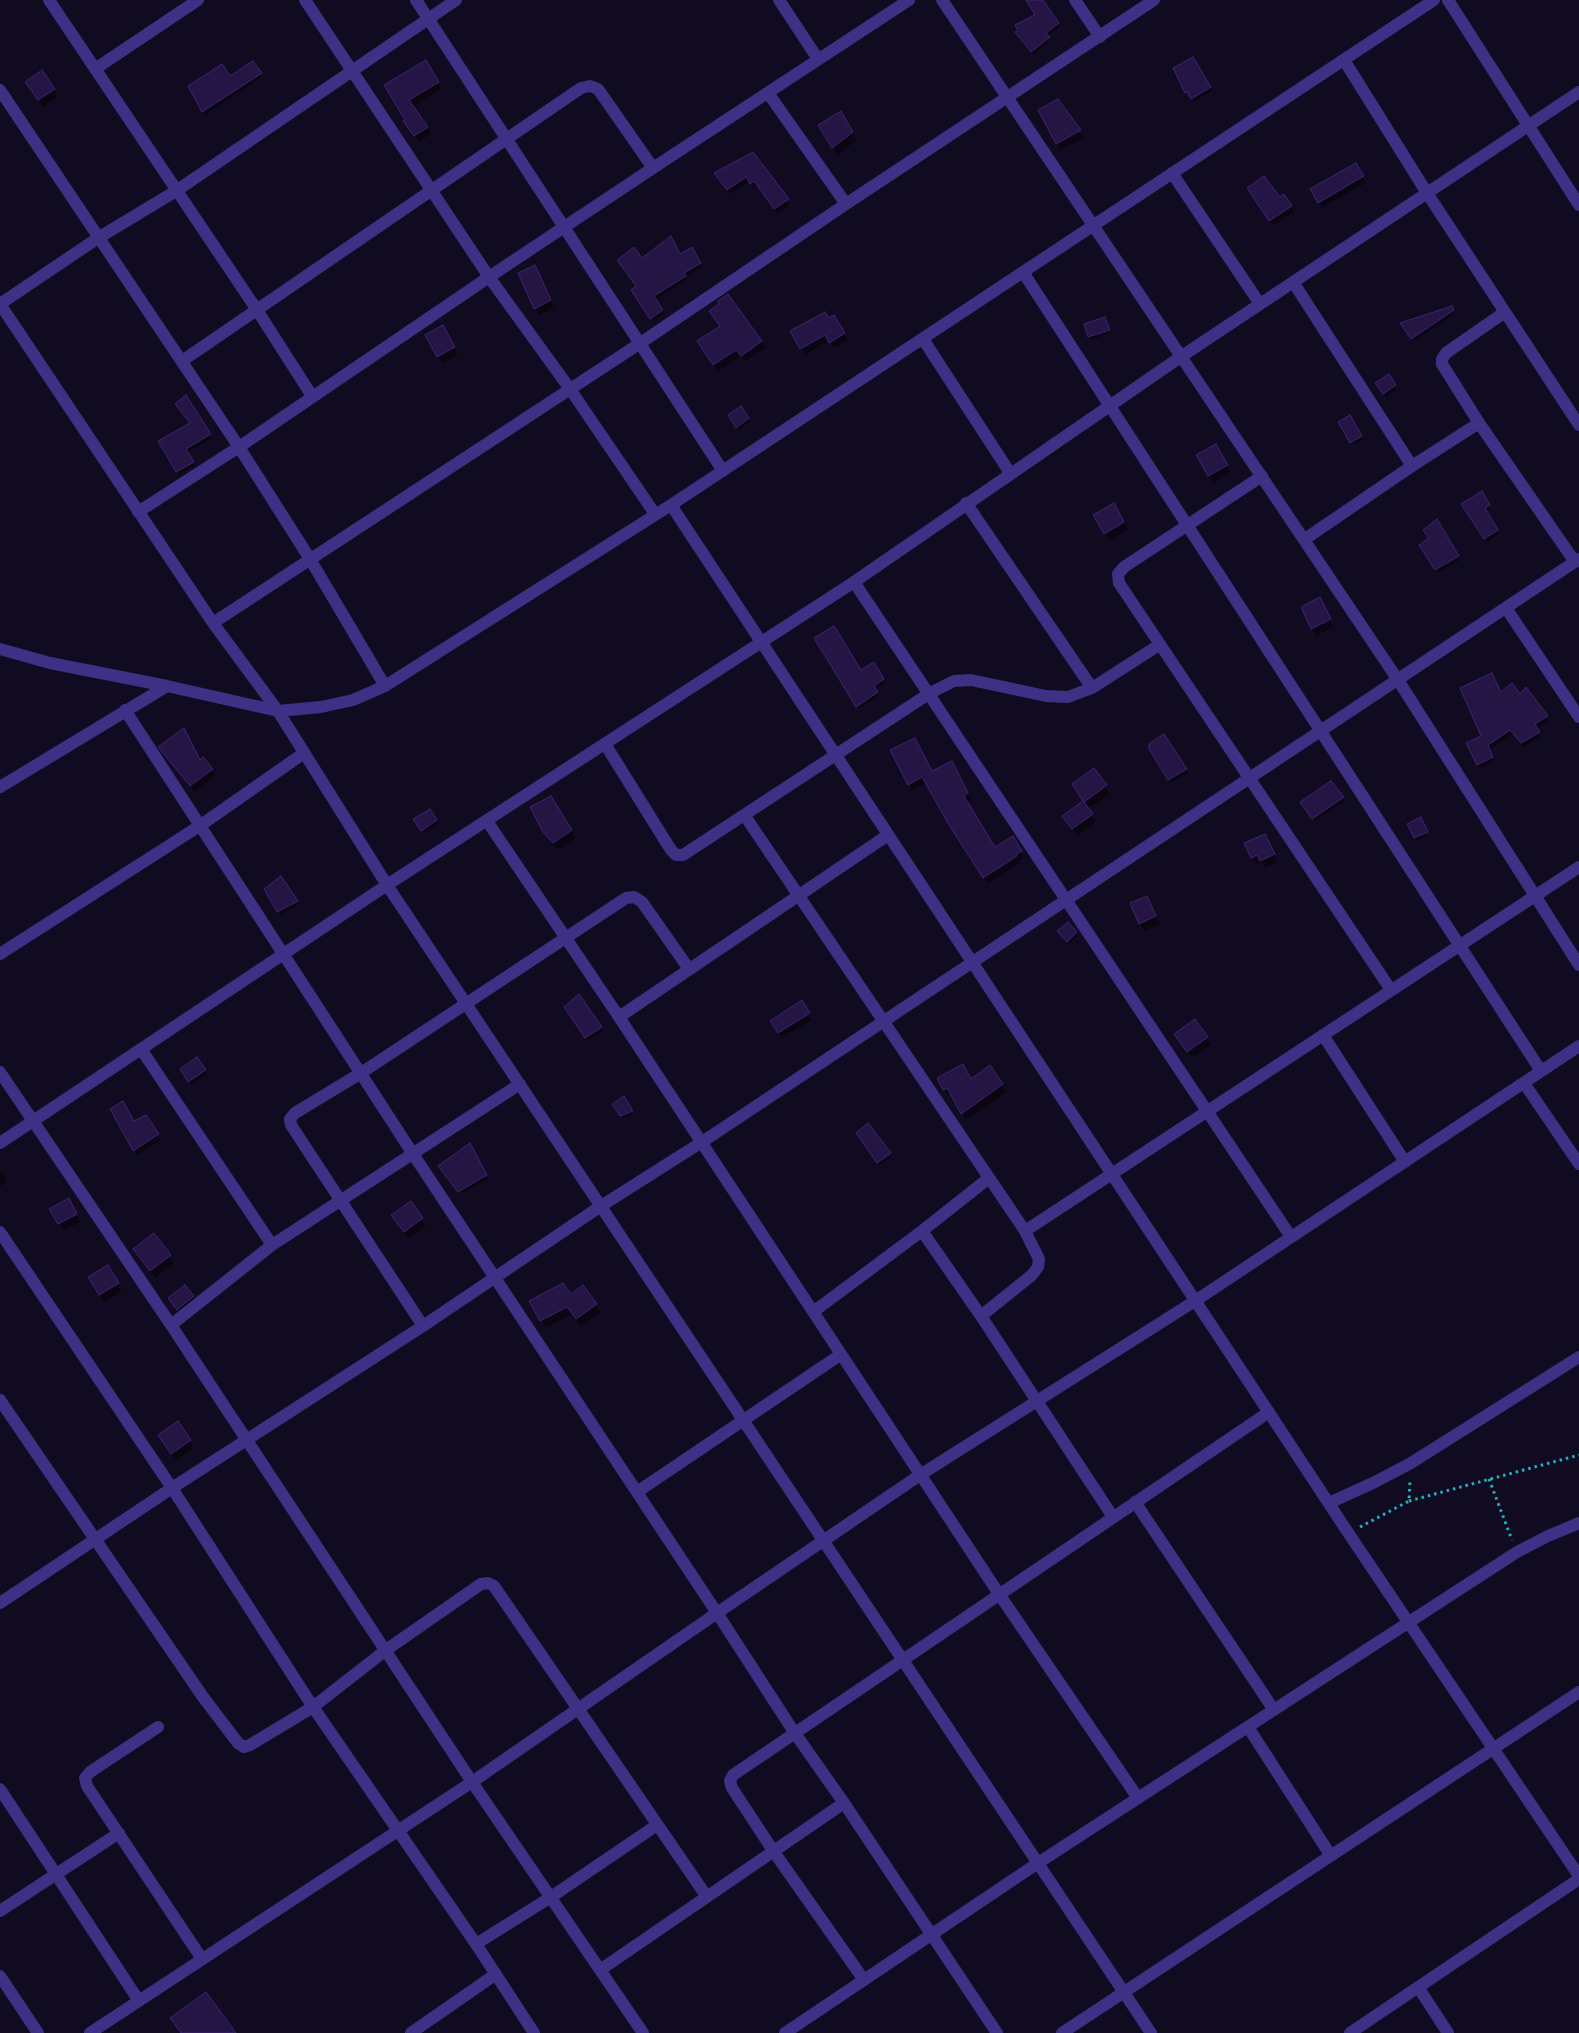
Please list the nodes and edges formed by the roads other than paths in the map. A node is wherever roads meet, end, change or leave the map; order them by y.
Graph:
1 (49, 0) edge
2 (198, 0) edge
3 (305, 0) edge
4 (416, 0) edge
5 (456, 0) edge
6 (779, 0) edge
7 (909, 0) edge
8 (942, 0) edge
9 (1075, 0) edge
10 (1154, 0) edge
11 (1434, 0) edge
12 (1448, 0) edge
13 (428, 18) junction
14 (1100, 36) junction
15 (818, 59) junction
16 (1344, 60) junction
17 (95, 69) junction
18 (351, 70) junction
19 (0, 90) edge
20 (768, 92) junction
21 (1579, 92) edge
22 (1009, 97) junction
23 (1528, 125) junction
24 (507, 139) junction
25 (653, 168) junction
26 (1172, 173) junction
27 (431, 190) junction
28 (176, 191) junction
29 (1427, 193) junction
30 (846, 204) junction
31 (1579, 205) edge
32 (1094, 225) junction
33 (564, 226) junction
34 (98, 238) junction
35 (1023, 272) junction
36 (488, 277) junction
37 (1293, 282) junction
38 (0, 304) edge
39 (1260, 304) junction
40 (257, 310) junction
41 (1505, 312) junction
42 (923, 340) junction
43 (639, 344) junction
44 (1182, 356) junction
45 (182, 362) junction
46 (570, 389) junction
47 (312, 396) junction
48 (1110, 406) junction
49 (1479, 423) junction
50 (1579, 425) edge
51 (238, 447) junction
52 (1412, 466) junction
53 (723, 471) junction
54 (1010, 472) junction
55 (1262, 476) junction
56 (966, 503) junction
57 (671, 505) junction
58 (138, 512) junction
59 (655, 514) junction
60 (1186, 526) junction
61 (1305, 539) junction
62 (310, 559) junction
63 (1577, 561) edge
64 (854, 582) junction
65 (1506, 608) junction
66 (213, 624) junction
67 (760, 641) junction
68 (1159, 645) junction
69 (0, 649) edge
70 (1398, 680) junction
71 (166, 686) junction
72 (385, 686) junction
73 (1092, 688) junction
74 (930, 693) junction
75 (126, 710) junction
76 (278, 711) junction
77 (1579, 716) edge
78 (1320, 731) junction
79 (605, 744) junction
80 (304, 753) junction
81 (836, 756) junction
82 (1248, 778) junction
83 (0, 787) edge
84 (744, 816) junction
85 (487, 821) junction
86 (201, 825) junction
87 (888, 835) junction
88 (1579, 867) edge
89 (387, 886) junction
90 (798, 896) junction
91 (1534, 896) junction
92 (1066, 899) junction
93 (567, 938) junction
94 (1459, 945) junction
95 (0, 954) edge
96 (284, 954) junction
97 (971, 962) junction
98 (1579, 964) edge
99 (689, 970) junction
100 (1391, 990) junction
101 (466, 1004) junction
102 (619, 1017) junction
103 (883, 1020) junction
104 (1323, 1035) junction
105 (1579, 1046) edge
106 (141, 1049) junction
107 (1541, 1071) junction
108 (0, 1072) edge
109 (361, 1073) junction
110 (1524, 1082) junction
111 (520, 1084) junction
112 (1208, 1111) junction
113 (32, 1122) junction
114 (702, 1142) junction
115 (0, 1143) edge
116 (413, 1154) junction
117 (1405, 1162) junction
118 (1579, 1164) edge
119 (1111, 1174) junction
120 (989, 1178) junction
121 (340, 1201) junction
122 (601, 1206) junction
123 (922, 1231) junction
124 (1025, 1231) junction
125 (0, 1232) edge
126 (1292, 1237) junction
127 (272, 1245) junction
128 (495, 1278) junction
129 (1195, 1301) junction
130 (813, 1312) junction
131 (981, 1316) junction
132 (171, 1325) junction
133 (423, 1326) junction
134 (840, 1355) junction
135 (1579, 1357) edge
136 (0, 1400) edge
137 (1037, 1401) junction
138 (1269, 1412) junction
139 (743, 1420) junction
140 (246, 1441) junction
141 (920, 1475) junction
142 (172, 1488) junction
143 (637, 1492) junction
144 (1135, 1502) junction
145 (1329, 1503) junction
146 (1113, 1517) junction
147 (1579, 1523) edge
148 (96, 1540) junction
149 (824, 1540) junction
150 (999, 1594) junction
151 (2, 1598) edge
152 (717, 1613) junction
153 (1410, 1624) junction
154 (386, 1650) junction
155 (902, 1659) junction
156 (1579, 1692) edge
157 (313, 1707) junction
158 (578, 1709) junction
159 (1274, 1710) junction
160 (158, 1727) dead end
161 (1248, 1727) junction
162 (794, 1732) junction
163 (1494, 1748) junction
164 (472, 1782) junction
165 (0, 1789) edge
166 (1138, 1798) junction
167 (844, 1803) junction
168 (657, 1825) junction
169 (398, 1830) junction
170 (120, 1833) junction
171 (774, 1852) junction
172 (1331, 1856) junction
173 (1038, 1863) junction
174 (56, 1873) junction
175 (1579, 1876) edge
176 (1579, 1880) edge
177 (551, 1897) junction
178 (707, 1897) junction
179 (0, 1911) edge
180 (931, 1935) junction
181 (476, 1944) junction
182 (202, 1959) junction
183 (600, 1970) junction
184 (496, 1974) junction
185 (0, 1976) edge
186 (864, 1980) junction
187 (1418, 1987) junction
188 (1124, 1993) junction
189 (139, 2001) junction
190 (38, 2033) edge
191 (90, 2033) edge
192 (411, 2033) edge
193 (534, 2033) edge
194 (642, 2033) edge
195 (785, 2033) edge
196 (997, 2033) edge
197 (1062, 2033) edge
198 (1150, 2033) edge
199 (1350, 2033) edge
200 (1448, 2033) edge

1 - 17 street
2 - 17 street
3 - 18 street
4 - 13 street
5 - 13 street
6 - 15 street
7 - 15 street
8 - 22 street
9 - 14 street
10 - 14 street
11 - 16 street
12 - 23 street
13 - 18 street
13 - 24 street
14 - 22 street
15 - 20 street
16 - 26 street
16 - 29 street
17 - 28 street
18 - 27 street
18 - 28 street
19 - 34 street
20 - 25 street
20 - 30 street
21 - 23 street
22 - 30 street
22 - 32 street
23 - 29 street
23 - 31 street
24 - 25 street
24 - 27 street
24 - 33 street
25 - 33 street
26 - 32 street
26 - 39 street
27 - 36 street
27 - 40 street
28 - 34 street
28 - 40 street
29 - 37 street
29 - 41 street
30 - 43 street
32 - 35 street
32 - 44 street
33 - 36 street
33 - 43 street
34 - 38 street
34 - 45 street
35 - 42 street
35 - 48 street
36 - 46 street
36 - 47 street
37 - 39 street
37 - 52 street
38 - 58 street
39 - 44 street
40 - 45 street
40 - 47 street
41 - 49 street
41 - 50 street
42 - 53 street
42 - 54 street
43 - 46 street
43 - 53 street
44 - 48 street
44 - 55 street
45 - 51 street
46 - 59 street
46 - 62 street
47 - 51 street
48 - 54 street
48 - 60 street
49 - 52 street
49 - 63 street
51 - 58 street
51 - 62 street
52 - 61 street
53 - 57 street
54 - 56 street
55 - 60 street
55 - 61 street
56 - 64 street
56 - 73 street
57 - 59 street
57 - 67 street
58 - 66 street
59 - 72 street
60 - 68 street
60 - 78 street
61 - 70 street
62 - 66 street
62 - 72 street
63 - 65 street
64 - 67 street
64 - 74 street
65 - 70 street
65 - 77 street
66 - 76 street
67 - 79 street
67 - 81 street
68 - 73 street
68 - 82 street
69 - 71 street
70 - 78 street
70 - 91 street
71 - 75 street
71 - 76 street
72 - 76 street
73 - 74 street
74 - 81 street
74 - 92 street
75 - 83 street
75 - 86 street
76 - 80 street
78 - 82 street
78 - 94 street
79 - 84 street
79 - 85 street
80 - 86 street
80 - 89 street
81 - 84 street
81 - 87 street
82 - 92 street
82 - 100 street
84 - 90 street
85 - 89 street
85 - 93 street
86 - 95 street
86 - 96 street
87 - 90 street
87 - 97 street
88 - 91 street
89 - 96 street
89 - 101 street
90 - 99 street
90 - 103 street
91 - 94 street
91 - 98 street
92 - 97 street
92 - 112 street
93 - 99 street
93 - 101 street
93 - 102 street
94 - 100 street
94 - 107 street
96 - 106 street
96 - 109 street
97 - 103 street
97 - 119 street
99 - 102 street
100 - 104 street
101 - 109 street
101 - 111 street
102 - 114 street
103 - 114 street
103 - 120 street
104 - 112 street
104 - 117 street
105 - 107 street
106 - 113 street
106 - 127 street
107 - 110 street
108 - 113 street
109 - 116 street
109 - 121 street
110 - 117 street
110 - 118 street
111 - 116 street
111 - 122 street
112 - 119 street
112 - 126 street
113 - 115 street
113 - 132 street
114 - 122 street
114 - 130 street
116 - 121 street
116 - 128 street
117 - 126 street
119 - 124 street
119 - 129 street
120 - 123 street
120 - 124 street
121 - 127 street
121 - 133 street
122 - 128 street
122 - 139 street
123 - 130 street
123 - 131 street
124 - 131 street
125 - 142 street
126 - 129 street
127 - 132 street
128 - 133 street
128 - 143 street
129 - 137 street
129 - 138 street
130 - 134 street
131 - 137 street
132 - 140 street
133 - 140 street
134 - 139 street
134 - 141 street
135 - 145 street
136 - 148 street
137 - 141 street
137 - 146 street
138 - 144 street
138 - 145 street
139 - 143 street
139 - 149 street
140 - 142 street
140 - 154 street
141 - 149 street
141 - 150 street
142 - 148 street
142 - 157 street
143 - 152 street
144 - 146 street
144 - 159 street
145 - 153 street
146 - 150 street
147 - 153 street
148 - 151 street
148 - 157 street
149 - 152 street
149 - 155 street
150 - 155 street
150 - 166 street
152 - 158 street
152 - 162 street
153 - 159 street
153 - 163 street
154 - 157 street
154 - 158 street
154 - 164 street
155 - 162 street
155 - 173 street
156 - 163 street
157 - 169 street
158 - 164 street
158 - 168 street
159 - 161 street
160 - 170 street
161 - 166 street
161 - 172 street
162 - 167 street
162 - 171 street
163 - 172 street
163 - 175 street
164 - 169 street
164 - 177 street
165 - 174 street
166 - 173 street
167 - 171 street
167 - 180 street
168 - 177 street
168 - 178 street
169 - 181 street
169 - 182 street
170 - 174 street
170 - 182 street
171 - 178 street
171 - 186 street
172 - 188 street
173 - 180 street
173 - 188 street
174 - 179 street
174 - 189 street
176 - 187 street
177 - 181 street
177 - 183 street
178 - 183 street
180 - 186 street
180 - 196 street
181 - 184 street
182 - 189 street
183 - 194 street
184 - 192 street
184 - 193 street
185 - 190 street
186 - 195 street
187 - 199 street
187 - 200 street
188 - 197 street
188 - 198 street
189 - 191 street

